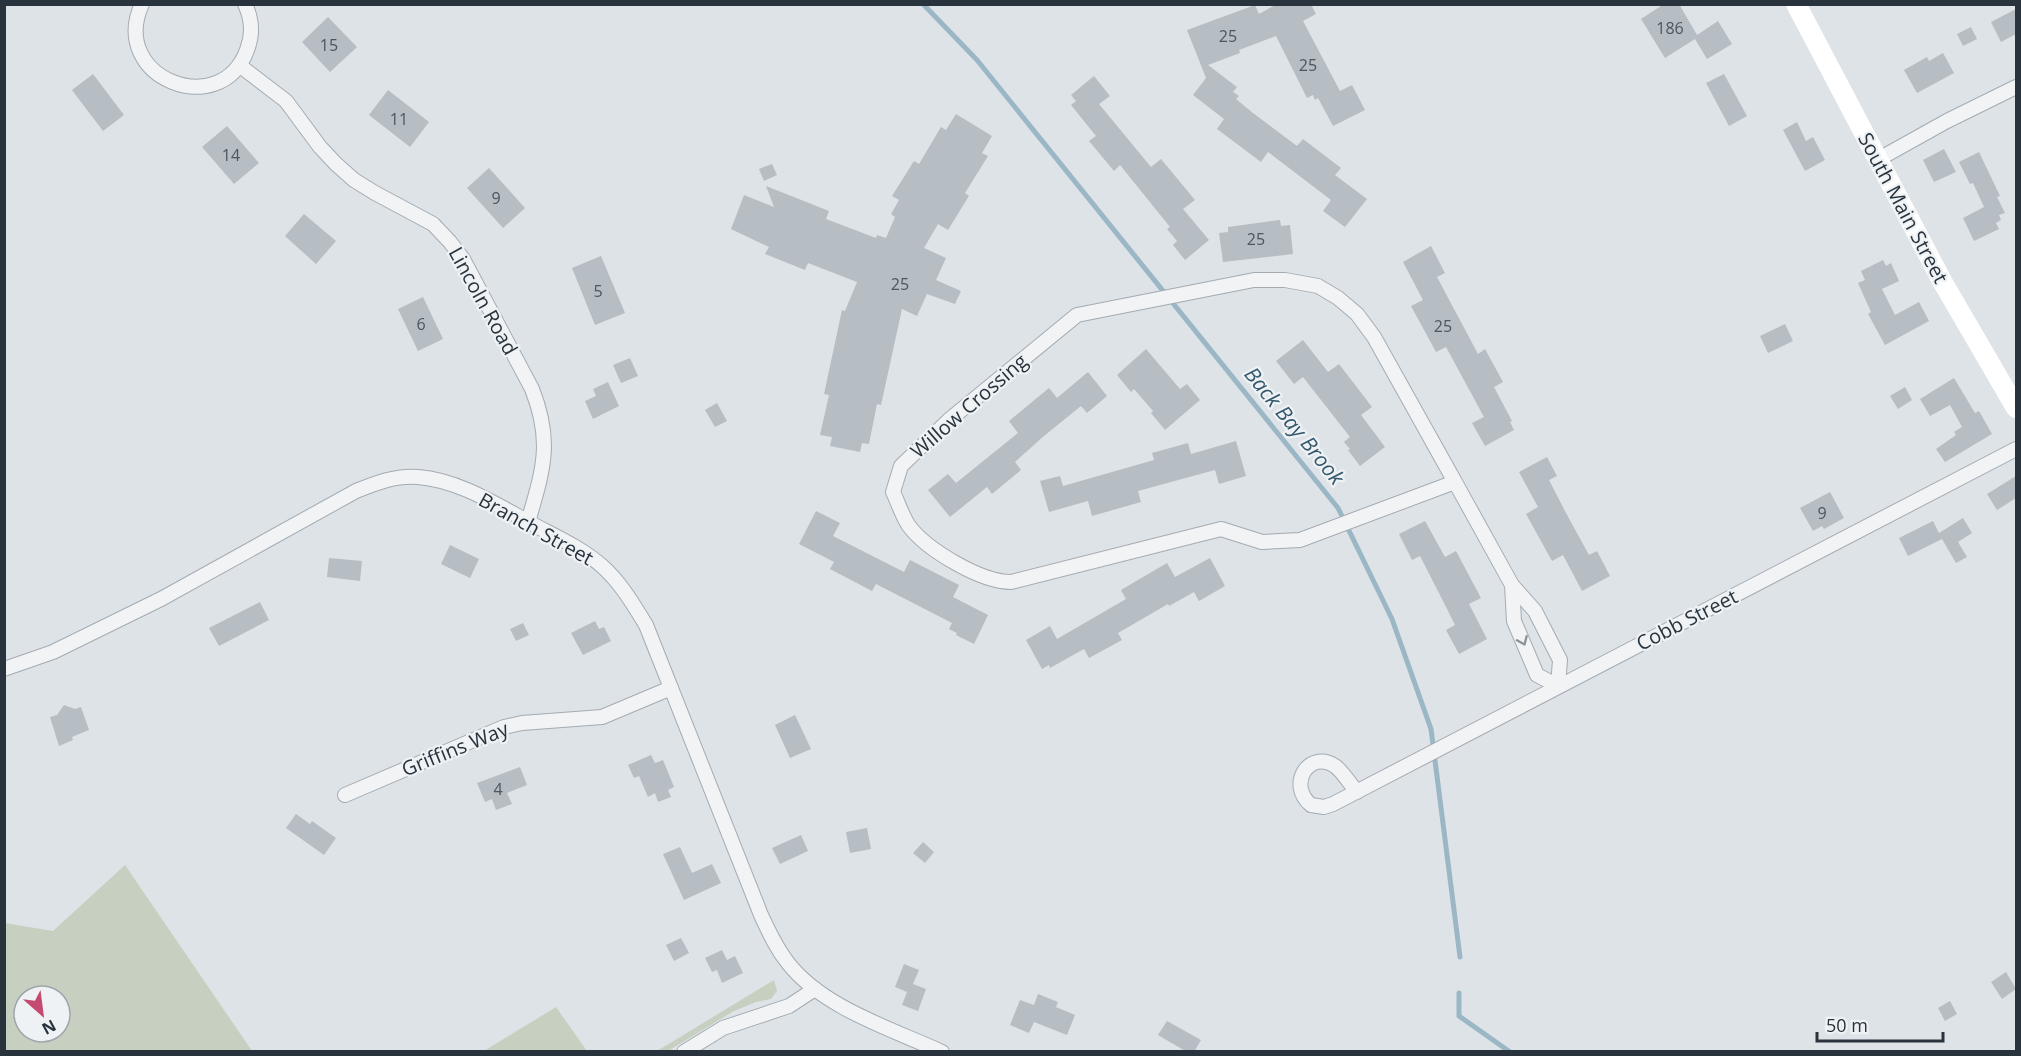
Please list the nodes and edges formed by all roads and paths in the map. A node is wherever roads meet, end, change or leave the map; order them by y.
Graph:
1 (142, 4) edge
2 (245, 4) edge
3 (1796, 4) edge
4 (239, 65) junction
5 (2016, 87) edge
6 (1876, 160) junction
7 (2016, 408) edge
8 (2016, 449) edge
9 (1455, 482) junction
10 (528, 522) junction
11 (1512, 585) junction
12 (4, 669) edge
13 (1558, 686) junction
14 (671, 688) junction
15 (1358, 792) dead end
16 (345, 795) dead end
17 (815, 989) junction
18 (684, 1052) edge
19 (942, 1052) edge

1 - 4 street
2 - 4 street
3 - 6 main road, South Main Street
4 - 10 street, Lincoln Road
5 - 6 street
6 - 7 main road, South Main Street
8 - 13 street, Cobb Street
9 - 9 street, Willow Crossing
9 - 11 street, Willow Crossing
10 - 12 street, Branch Street
10 - 14 street, Branch Street
11 - 13 street, Willow Crossing
11 -> 13 street, Willow Crossing
13 - 15 street, Cobb Street
14 - 16 street, Griffins Way
14 - 17 street, Branch Street
17 - 18 street
17 - 19 street, Branch Street

